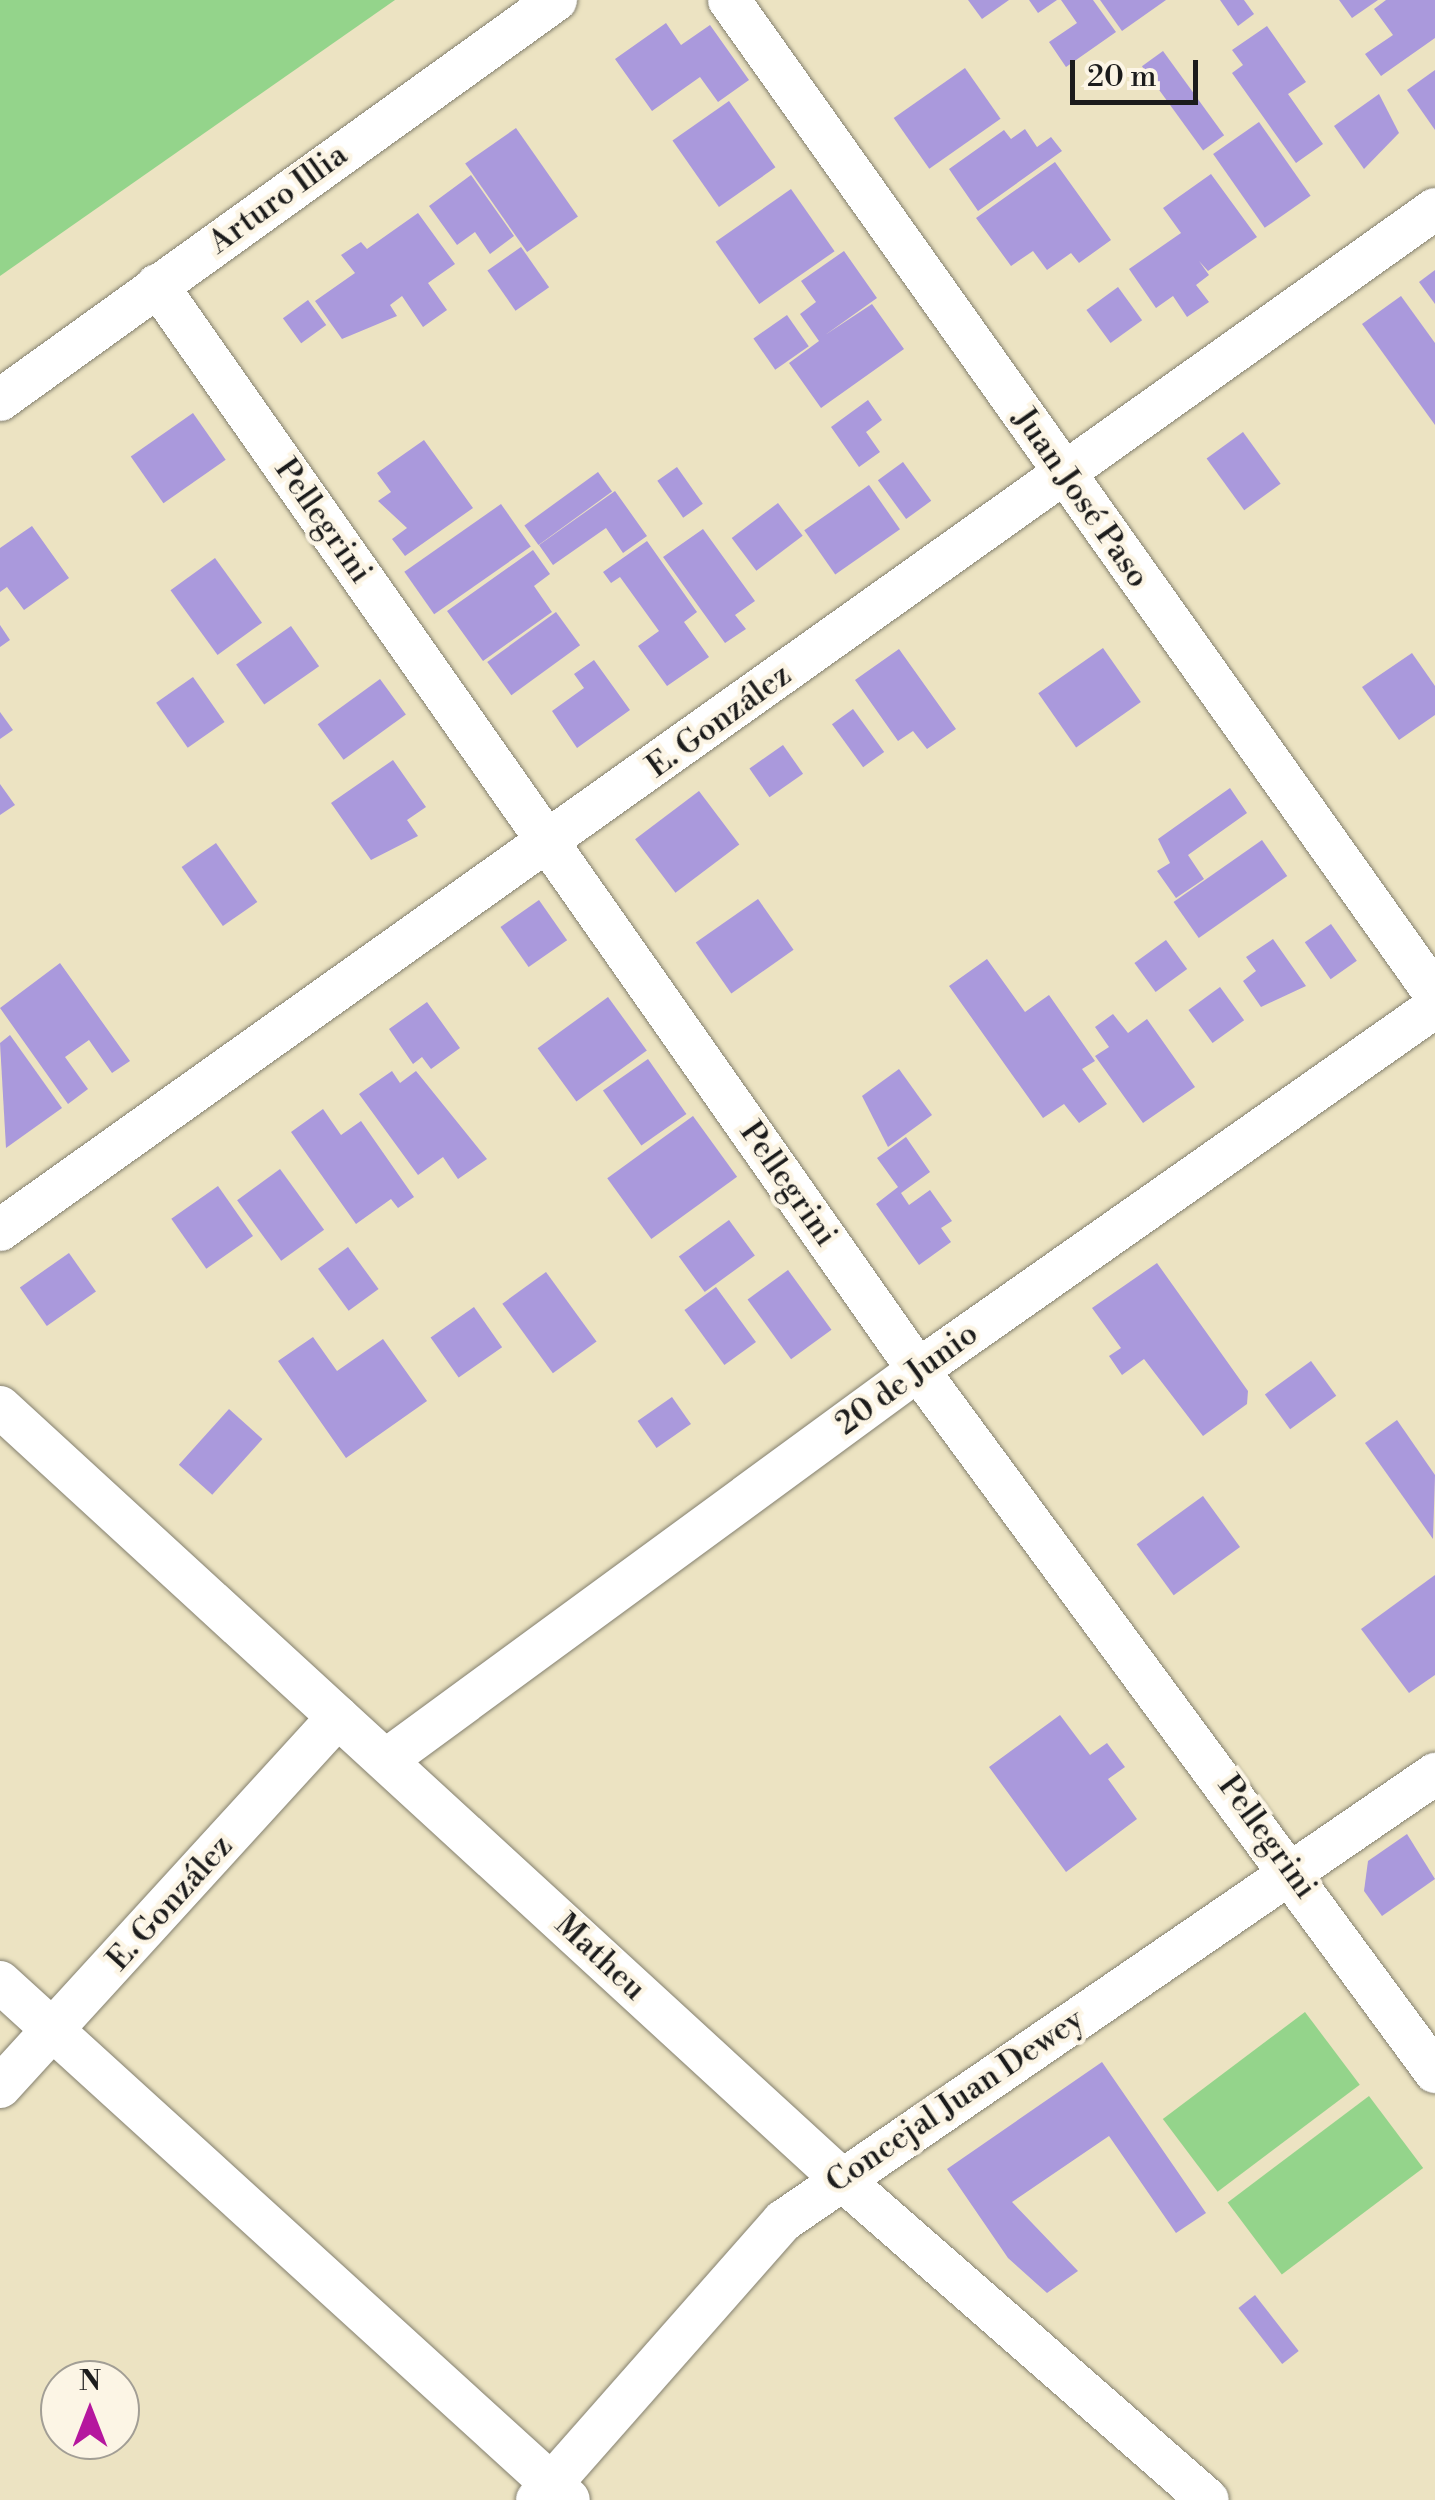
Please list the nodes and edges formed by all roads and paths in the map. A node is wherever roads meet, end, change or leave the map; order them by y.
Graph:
1 (556, 0) edge
2 (729, 0) edge
3 (1435, 209) edge
4 (158, 285) junction
5 (0, 400) edge
6 (1063, 473) junction
7 (550, 843) junction
8 (1435, 994) edge
9 (1435, 1008) edge
10 (0, 1230) edge
11 (918, 1370) junction
12 (0, 1407) edge
13 (338, 1718) junction
14 (386, 1760) junction
15 (1435, 1774) edge
16 (1296, 1874) junction
17 (0, 1982) edge
18 (54, 2031) junction
19 (1435, 2072) edge
20 (0, 2087) edge
21 (839, 2177) junction
22 (552, 2495) edge
23 (1208, 2500) edge

1 - 4 street, Arturo Illia
2 - 6 street, Juan José Paso
3 - 6 street, E. González
4 - 5 street, Arturo Illia
4 - 7 street, Pellegrini
6 - 7 street, E. González
6 - 8 street, Juan José Paso
7 - 10 street, E. González
7 - 11 street, Pellegrini
9 - 11 street, 20 de Junio
11 - 14 street, 20 de Junio
11 - 16 street, Pellegrini
12 - 13 street, Matheu
13 - 14 street, Matheu
13 - 18 street, E. González
14 - 21 street, Matheu
15 - 16 street, Concejal Juan Dewey
16 - 19 street, Pellegrini
16 - 21 street, Concejal Juan Dewey
17 - 18 street
18 - 20 street, E. González
18 - 22 street
21 - 22 street, Concejal Juan Dewey
21 - 23 street, Matheu

